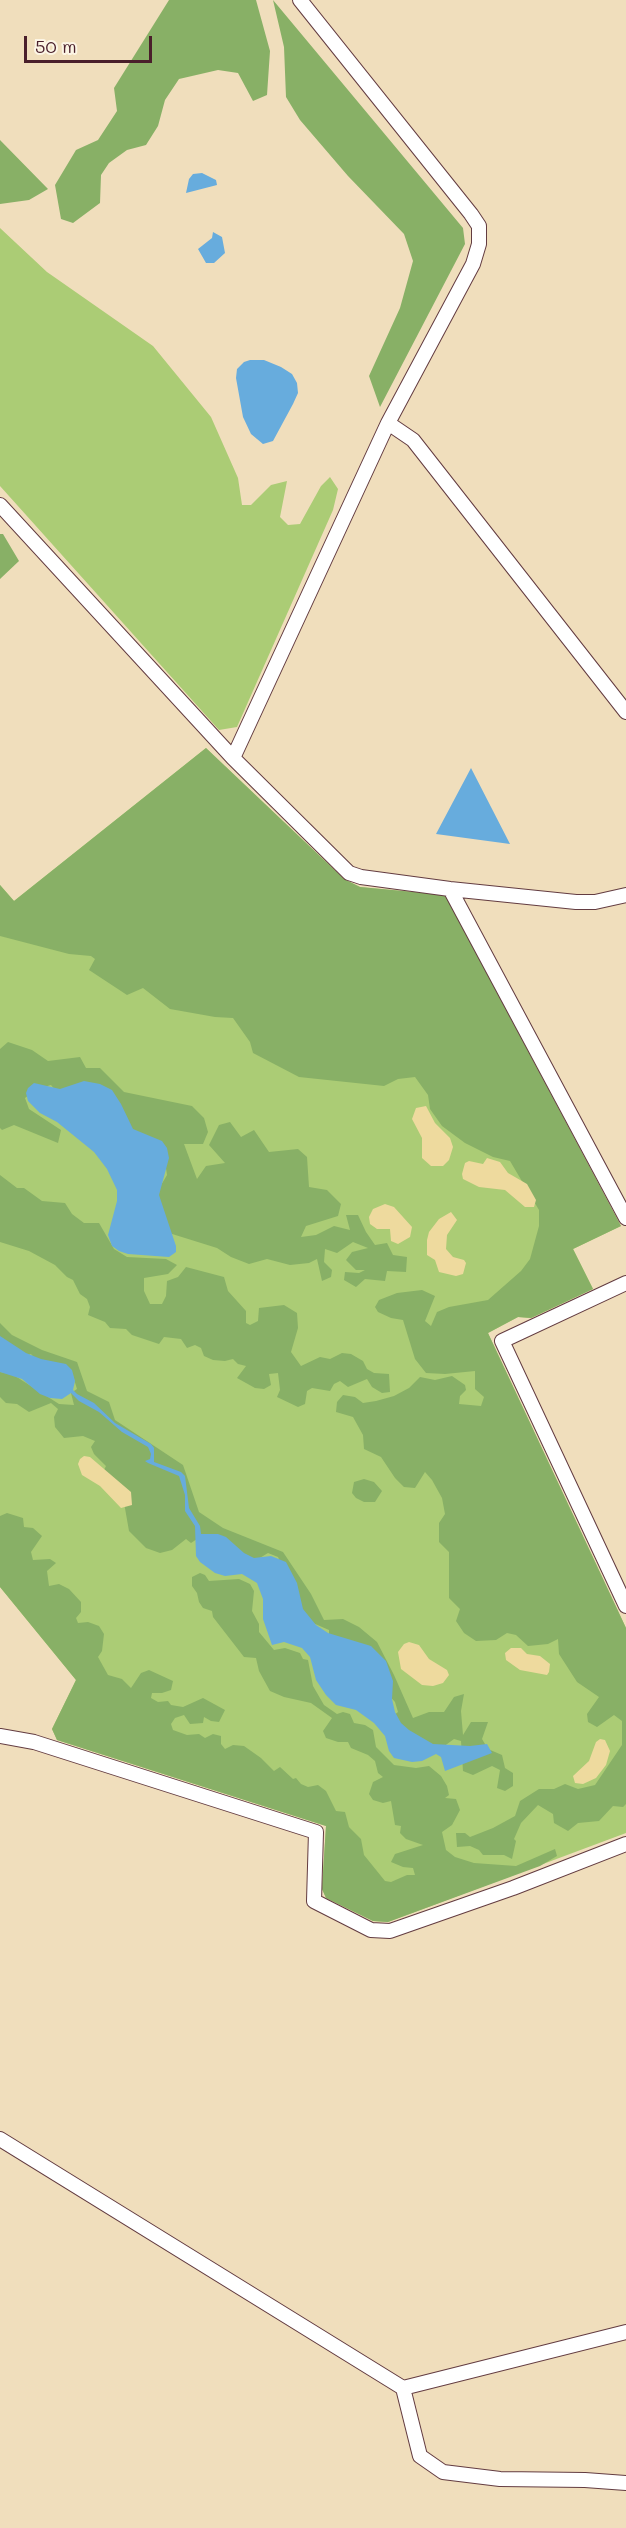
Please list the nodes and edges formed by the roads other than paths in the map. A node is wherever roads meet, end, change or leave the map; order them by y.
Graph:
1 (300, 0) edge
2 (388, 423) junction
3 (0, 505) edge
4 (626, 712) edge
5 (232, 758) junction
6 (450, 890) junction
7 (626, 895) edge
8 (626, 1218) edge
9 (626, 1283) edge
10 (626, 1606) edge
11 (0, 1736) edge
12 (626, 1844) edge
13 (0, 2139) edge
14 (626, 2332) edge
15 (403, 2388) junction
16 (626, 2483) edge

1 - 2 street
2 - 4 street
2 - 5 street
3 - 5 street
5 - 6 street
6 - 7 street
6 - 8 street
9 - 10 street
11 - 12 street
13 - 15 street
14 - 15 street
15 - 16 street

